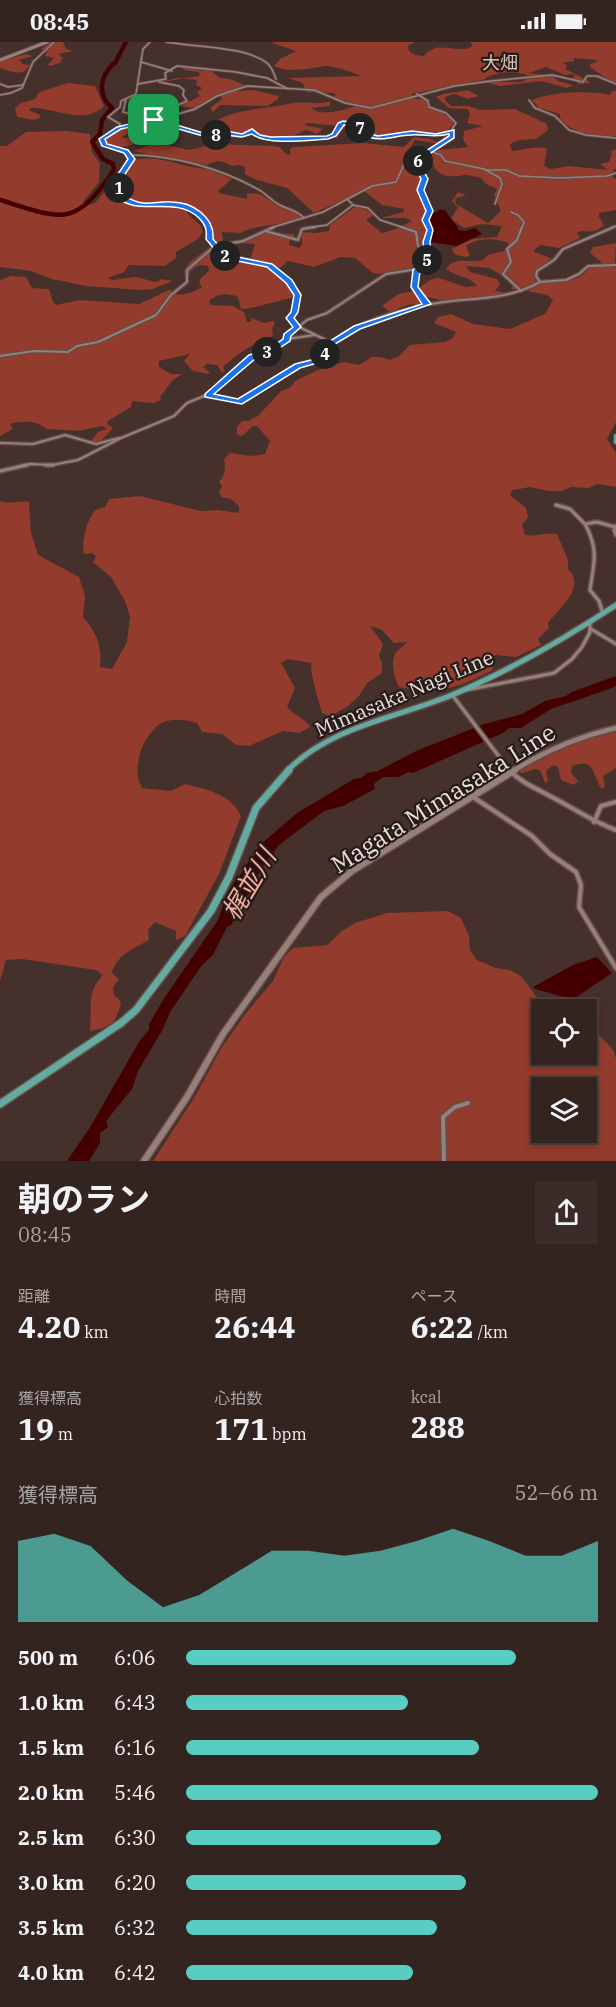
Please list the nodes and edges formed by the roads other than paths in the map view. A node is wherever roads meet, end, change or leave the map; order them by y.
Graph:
1 (47, 42) edge
2 (54, 42) edge
3 (150, 42) edge
4 (166, 42) edge
5 (0, 60) edge
6 (141, 62) junction
7 (172, 71) junction
8 (276, 79) junction
9 (158, 81) junction
10 (0, 84) edge
11 (25, 84) junction
12 (138, 84) junction
13 (616, 84) edge
14 (288, 89) junction
15 (417, 94) junction
16 (0, 95) edge
17 (126, 99) junction
18 (529, 100) dead end
19 (175, 114) junction
20 (155, 120) junction
21 (172, 125) junction
22 (119, 128) junction
23 (452, 131) junction
24 (164, 135) dead end
25 (616, 138) edge
26 (430, 151) junction
27 (130, 155) junction
28 (420, 157) junction
29 (487, 170) junction
30 (616, 173) edge
31 (347, 199) junction
32 (495, 204) dead end
33 (353, 205) junction
34 (512, 212) dead end
35 (304, 219) junction
36 (616, 226) edge
37 (265, 231) junction
38 (215, 246) junction
39 (422, 265) junction
40 (616, 265) edge
41 (417, 269) junction
42 (540, 282) junction
43 (521, 291) junction
44 (427, 304) junction
45 (297, 327) junction
46 (316, 335) junction
47 (287, 339) junction
48 (332, 343) junction
49 (0, 356) edge
50 (207, 396) junction
51 (616, 436) edge
52 (121, 438) junction
53 (616, 442) edge
54 (0, 443) edge
55 (0, 471) edge
56 (556, 505) dead end
57 (585, 524) junction
58 (616, 526) edge
59 (616, 535) edge
60 (616, 605) edge
61 (603, 614) junction
62 (591, 625) junction
63 (616, 644) edge
64 (465, 688) junction
65 (452, 695) junction
66 (616, 728) edge
67 (510, 771) junction
68 (472, 796) junction
69 (616, 802) edge
70 (594, 822) junction
71 (616, 830) edge
72 (616, 968) edge
73 (468, 1103) dead end
74 (0, 1104) edge
75 (144, 1161) edge
76 (444, 1161) edge

1 - 5 main road
2 - 11 street
3 - 6 street
4 - 8 street
6 - 7 street
6 - 12 street
7 - 8 street
7 - 9 street
8 - 14 street
9 - 12 street
9 - 19 street
10 - 11 street
11 - 16 street
12 - 17 street
13 - 15 street
14 - 15 street
14 - 19 street
15 - 23 street
17 - 20 street
17 - 22 street
18 - 25 street
19 - 20 street
20 - 21 street
20 - 22 street
21 - 23 street
21 - 24 street
22 - 27 street
23 - 26 street
26 - 28 street
26 - 29 street
27 - 35 street
27 - 38 street
28 - 31 street
28 - 39 street
29 - 30 street
29 - 32 street
31 - 33 street
31 - 35 street
33 - 37 street
33 - 39 street
34 - 43 street
35 - 37 street
36 - 42 street
37 - 38 street
38 - 45 street
38 - 49 street
39 - 41 street
40 - 42 street
41 - 44 street
41 - 45 street
42 - 43 street
43 - 44 street
44 - 48 street
45 - 46 street
45 - 47 street
46 - 47 street
46 - 48 street
47 - 50 street
48 - 50 street
50 - 52 street
51 - 53 main road
52 - 54 street
52 - 55 street
56 - 57 street
57 - 58 street
57 - 61 street
58 - 59 street
60 - 61 main road, Mimasaka Nagi Line
61 - 62 main road, Mimasaka Nagi Line
62 - 63 street
62 - 64 main road, Mimasaka Nagi Line
62 - 64 street
64 - 65 main road, Mimasaka Nagi Line
65 - 67 street
65 - 74 main road, Mimasaka Nagi Line
66 - 67 main road, Magata Mimasaka Line
67 - 68 main road, Magata Mimasaka Line
67 - 70 street
68 - 72 street
68 - 75 main road, Magata Mimasaka Line
69 - 70 street
70 - 71 street
73 - 76 street

